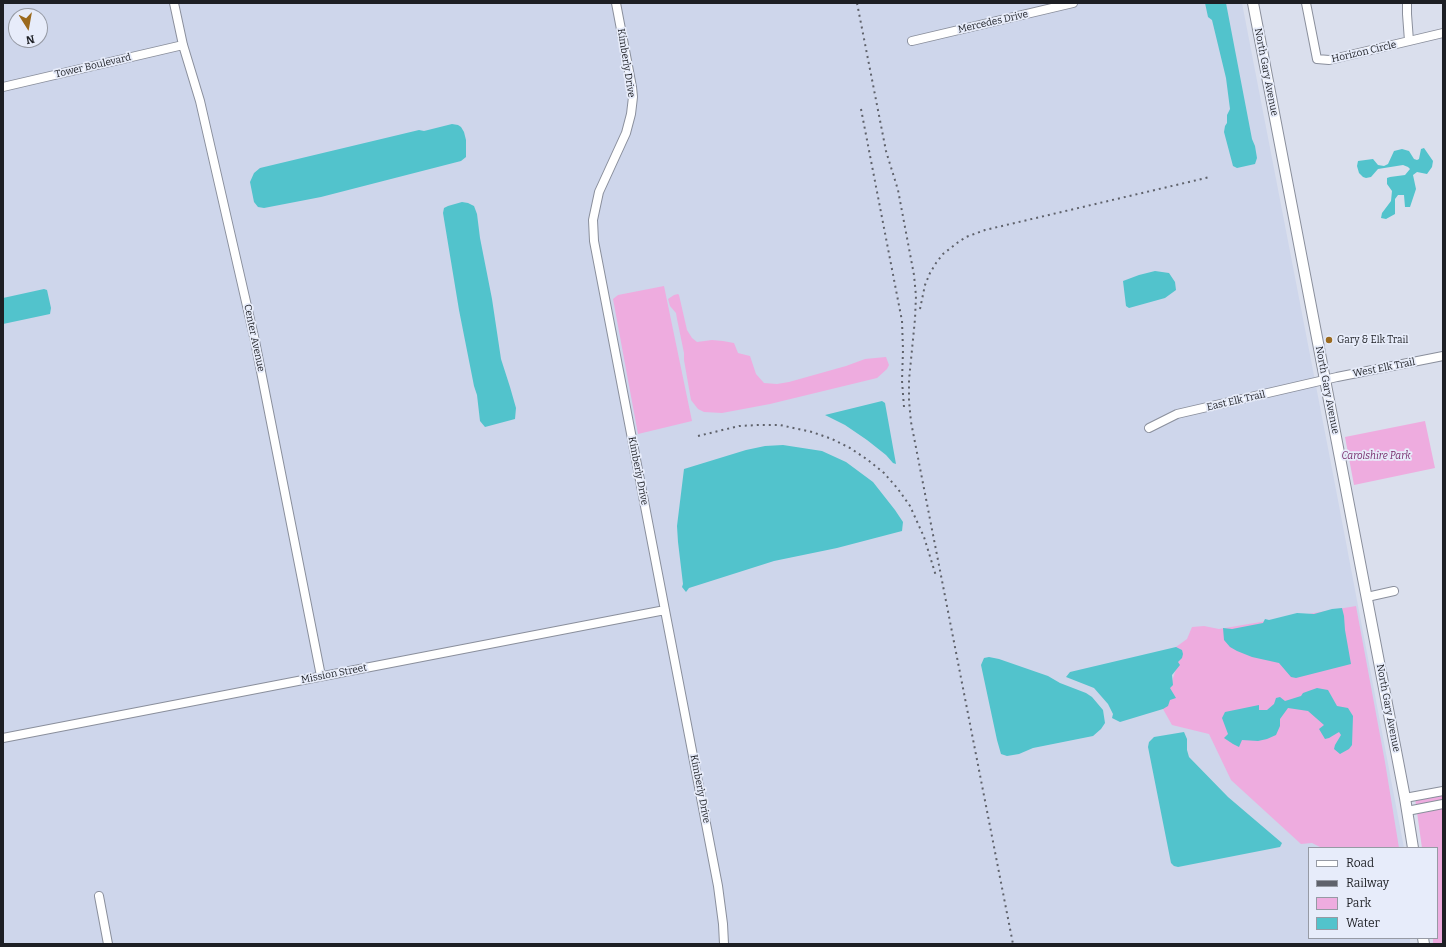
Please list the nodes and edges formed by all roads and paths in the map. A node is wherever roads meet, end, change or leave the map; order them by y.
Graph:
1 (174, 3) edge
2 (616, 3) edge
3 (1073, 3) edge
4 (1253, 3) edge
5 (1306, 3) edge
6 (1407, 3) edge
7 (1443, 33) edge
8 (912, 40) dead end
9 (1409, 41) junction
10 (183, 45) junction
11 (3, 87) edge
12 (1443, 356) edge
13 (1325, 380) junction
14 (1149, 428) dead end
15 (1394, 591) dead end
16 (1367, 597) junction
17 (665, 610) junction
18 (321, 676) junction
19 (3, 738) edge
20 (1443, 791) edge
21 (1405, 798) junction
22 (1443, 804) edge
23 (1407, 811) junction
24 (1413, 847) edge
25 (99, 896) dead end
26 (108, 944) edge
27 (724, 944) edge

1 - 10 street, Center Avenue
2 - 17 street, Kimberly Drive
3 - 8 street, Mercedes Drive
4 - 13 street, North Gary Avenue
5 - 9 street, Horizon Circle
6 - 9 street
7 - 9 street, Horizon Circle
10 - 11 street, Tower Boulevard
10 - 18 street, Center Avenue
12 - 13 street, West Elk Trail
13 - 14 street, East Elk Trail
13 - 16 street, North Gary Avenue
15 - 16 street
16 - 21 street, North Gary Avenue
17 - 18 street, Mission Street
17 - 27 street, Kimberly Drive
18 - 19 street, Mission Street
20 - 21 street
21 - 23 street, North Gary Avenue
22 - 23 street
23 - 24 street, North Gary Avenue
25 - 26 street

